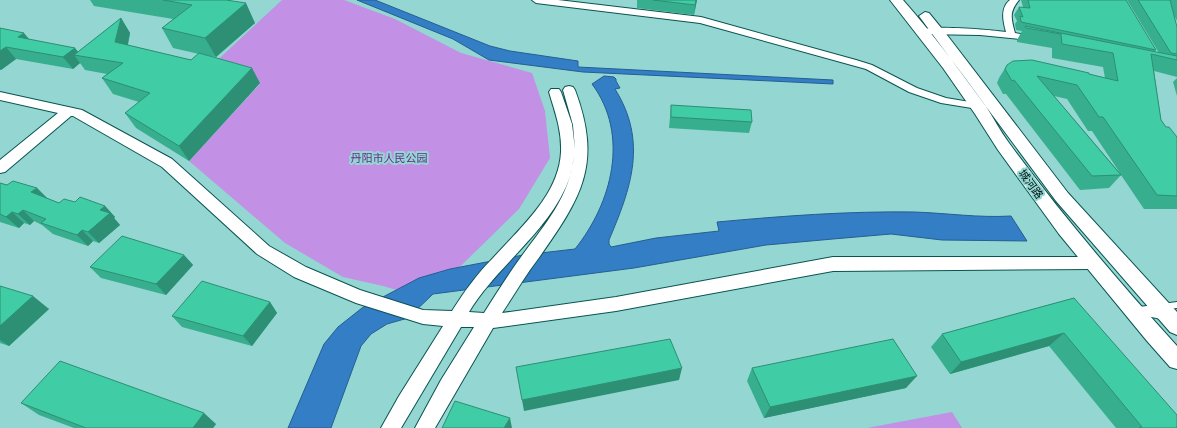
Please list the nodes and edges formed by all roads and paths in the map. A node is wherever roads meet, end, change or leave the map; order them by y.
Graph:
1 (536, 0) edge
2 (896, 0) edge
3 (911, 0) edge
4 (1015, 0) edge
5 (931, 31) junction
6 (1011, 34) junction
7 (1046, 41) edge
8 (569, 90) dead end
9 (555, 92) dead end
10 (0, 96) edge
11 (978, 106) junction
12 (69, 111) junction
13 (0, 168) edge
14 (1093, 263) junction
15 (1132, 311) junction
16 (1172, 315) edge
17 (457, 319) junction
18 (490, 320) junction
19 (1177, 360) edge
20 (391, 428) edge
21 (425, 428) edge

1 - 11 street
2 - 5 main road, 城河路
3 - 5 main road, 城河路
4 - 6 street
5 - 6 street
5 - 11 main road, 城河路
5 - 16 main road, 城河路
6 - 7 street
8 - 18 street
9 - 17 street
10 - 12 street
11 - 14 main road, 城河路
12 - 13 street
12 - 17 street
14 - 15 main road, 城河路
14 - 18 street
15 - 16 lane
15 - 16 lane
15 - 19 main road, 城河路
17 - 18 street
17 - 20 street
18 - 21 street

